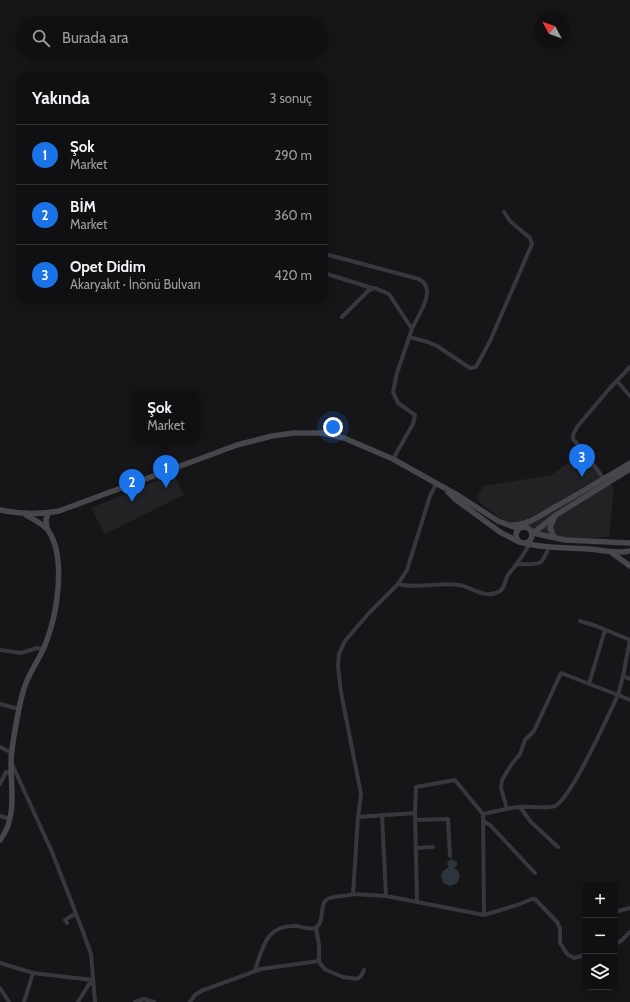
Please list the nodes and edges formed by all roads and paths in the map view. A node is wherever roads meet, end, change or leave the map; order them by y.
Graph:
1 (504, 212) dead end
2 (329, 255) dead end
3 (328, 274) edge
4 (372, 288) junction
5 (342, 317) dead end
6 (412, 329) junction
7 (410, 337) junction
8 (630, 367) edge
9 (617, 381) junction
10 (630, 396) edge
11 (393, 459) junction
12 (630, 463) edge
13 (630, 469) edge
14 (604, 479) junction
15 (436, 484) junction
16 (445, 489) junction
17 (0, 510) edge
18 (24, 513) junction
19 (48, 513) junction
20 (556, 515) junction
21 (532, 520) junction
22 (508, 525) junction
23 (522, 528) junction
24 (47, 529) junction
25 (532, 532) junction
26 (554, 537) junction
27 (612, 542) junction
28 (524, 543) junction
29 (628, 543) edge
30 (550, 547) junction
31 (630, 551) edge
32 (610, 552) junction
33 (517, 564) junction
34 (630, 566) edge
35 (398, 584) junction
36 (580, 621) dead end
37 (605, 630) junction
38 (630, 640) edge
39 (43, 649) junction
40 (0, 650) edge
41 (623, 676) junction
42 (630, 680) edge
43 (589, 684) junction
44 (618, 695) junction
45 (630, 700) edge
46 (0, 704) edge
47 (19, 709) junction
48 (0, 747) edge
49 (12, 753) junction
50 (11, 762) junction
51 (0, 770) edge
52 (9, 773) junction
53 (0, 784) edge
54 (520, 807) junction
55 (507, 809) junction
56 (415, 813) junction
57 (483, 814) junction
58 (382, 815) junction
59 (0, 816) edge
60 (358, 817) junction
61 (10, 819) junction
62 (415, 820) junction
63 (483, 821) junction
64 (0, 840) edge
65 (433, 847) dead end
66 (558, 847) dead end
67 (416, 848) junction
68 (450, 856) dead end
69 (535, 873) dead end
70 (353, 894) junction
71 (386, 896) junction
72 (417, 902) junction
73 (630, 908) edge
74 (618, 911) edge
75 (76, 913) junction
76 (484, 915) junction
77 (67, 922) dead end
78 (316, 928) junction
79 (630, 932) edge
80 (618, 943) edge
81 (582, 956) edge
82 (319, 961) junction
83 (0, 963) edge
84 (255, 970) junction
85 (364, 970) dead end
86 (33, 973) junction
87 (93, 981) junction
88 (0, 988) edge
89 (9, 1002) edge
90 (24, 1002) edge
91 (78, 1002) edge
92 (95, 1002) edge
93 (135, 1002) edge
94 (154, 1002) edge
95 (190, 1002) edge

1 - 7 street
2 - 6 street
3 - 4 street
4 - 5 street
4 - 6 street
6 - 7 street
7 - 11 street
8 - 9 street
9 - 10 street
9 - 14 street
11 - 15 main road
11 - 19 main road
12 - 14 main road
13 - 20 main road
14 - 21 main road
15 - 16 main road
15 - 35 street
16 - 22 main road
16 - 28 main road
17 - 18 main road
18 - 19 main road
18 - 24 main road
19 - 24 main road
20 - 25 main road
20 - 26 main road
21 - 22 main road
21 - 23 main road
22 - 23 main road
23 - 25 main road
23 - 28 main road
24 - 39 main road
25 - 26 main road
25 - 28 main road
26 - 27 main road
27 - 29 main road
27 - 32 main road
28 - 30 main road
28 - 33 street
29 - 31 main road
30 - 32 main road
30 - 33 street
31 - 32 main road
32 - 34 main road
33 - 35 street
35 - 60 street
36 - 37 street
37 - 38 street
37 - 43 street
38 - 41 street
39 - 40 street
39 - 47 main road
41 - 42 street
41 - 44 street
43 - 44 street
43 - 55 street
44 - 45 street
44 - 54 street
46 - 47 street
47 - 49 main road
48 - 49 street
49 - 50 main road
50 - 52 main road
50 - 75 street
51 - 52 street
52 - 53 street
52 - 61 main road
54 - 55 street
54 - 66 street
55 - 57 street
56 - 57 street
56 - 58 street
56 - 62 street
57 - 63 street
58 - 60 street
58 - 71 street
59 - 61 street
60 - 70 street
61 - 64 main road
62 - 67 street
62 - 68 street
63 - 69 street
63 - 76 street
65 - 67 street
67 - 72 street
70 - 71 street
70 - 78 street
71 - 72 street
72 - 76 street
73 - 74 street
75 - 77 street
75 - 87 street
76 - 81 street
78 - 82 street
78 - 84 street
79 - 80 street
82 - 84 street
82 - 85 street
83 - 86 street
84 - 95 street
86 - 87 street
86 - 90 street
87 - 91 street
87 - 92 street
88 - 89 street
93 - 94 street

